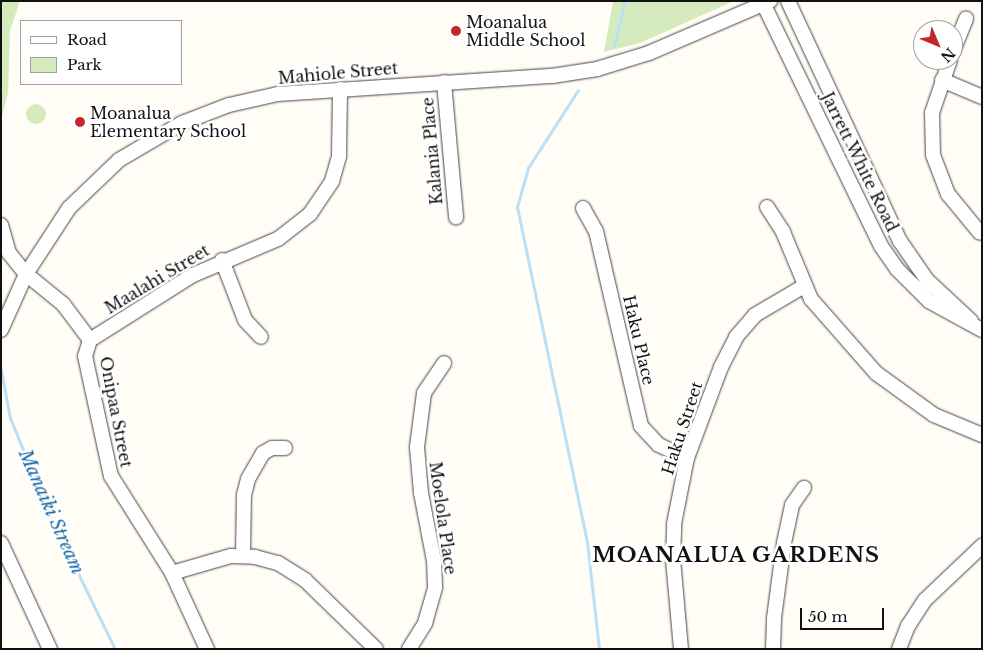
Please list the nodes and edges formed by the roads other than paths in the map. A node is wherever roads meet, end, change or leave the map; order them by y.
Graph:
1 (788, 1) edge
2 (765, 2) edge
3 (966, 18) dead end
4 (963, 26) edge
5 (946, 70) edge
6 (942, 80) junction
7 (444, 82) junction
8 (340, 89) junction
9 (982, 97) edge
10 (767, 207) dead end
11 (584, 208) dead end
12 (456, 217) dead end
13 (1, 224) edge
14 (980, 233) dead end
15 (222, 260) junction
16 (26, 274) junction
17 (804, 286) junction
18 (1, 330) edge
19 (981, 330) edge
20 (261, 337) dead end
21 (90, 340) junction
22 (444, 363) dead end
23 (982, 435) edge
24 (285, 448) dead end
25 (687, 458) junction
26 (804, 488) dead end
27 (1, 542) edge
28 (982, 546) edge
29 (243, 556) junction
30 (172, 573) junction
31 (50, 649) edge
32 (207, 649) edge
33 (376, 649) edge
34 (409, 649) edge
35 (681, 649) edge
36 (774, 649) edge
37 (899, 649) edge

1 - 19 street, Jarrett White Road
2 - 7 street, Mahiole Street
2 - 19 street, Jarrett White Road
3 - 4 street
5 - 6 street
6 - 9 street
6 - 14 street
7 - 8 street, Mahiole Street
7 - 12 street, Kalania Place
8 - 15 street, Maalahi Street
8 - 16 street, Mahiole Street
10 - 17 street
11 - 25 street, Haku Place
13 - 16 street, Onipaa Street
15 - 20 street
15 - 21 street, Maalahi Street
16 - 18 street, Mahiole Street
16 - 21 street, Onipaa Street
17 - 23 street
17 - 25 street, Haku Street
21 - 30 street, Onipaa Street
22 - 34 street, Moelola Place
24 - 29 street
25 - 35 street, Haku Street
26 - 36 street
27 - 31 street
28 - 37 street
29 - 30 street
29 - 33 street
30 - 32 street, Onipaa Street

